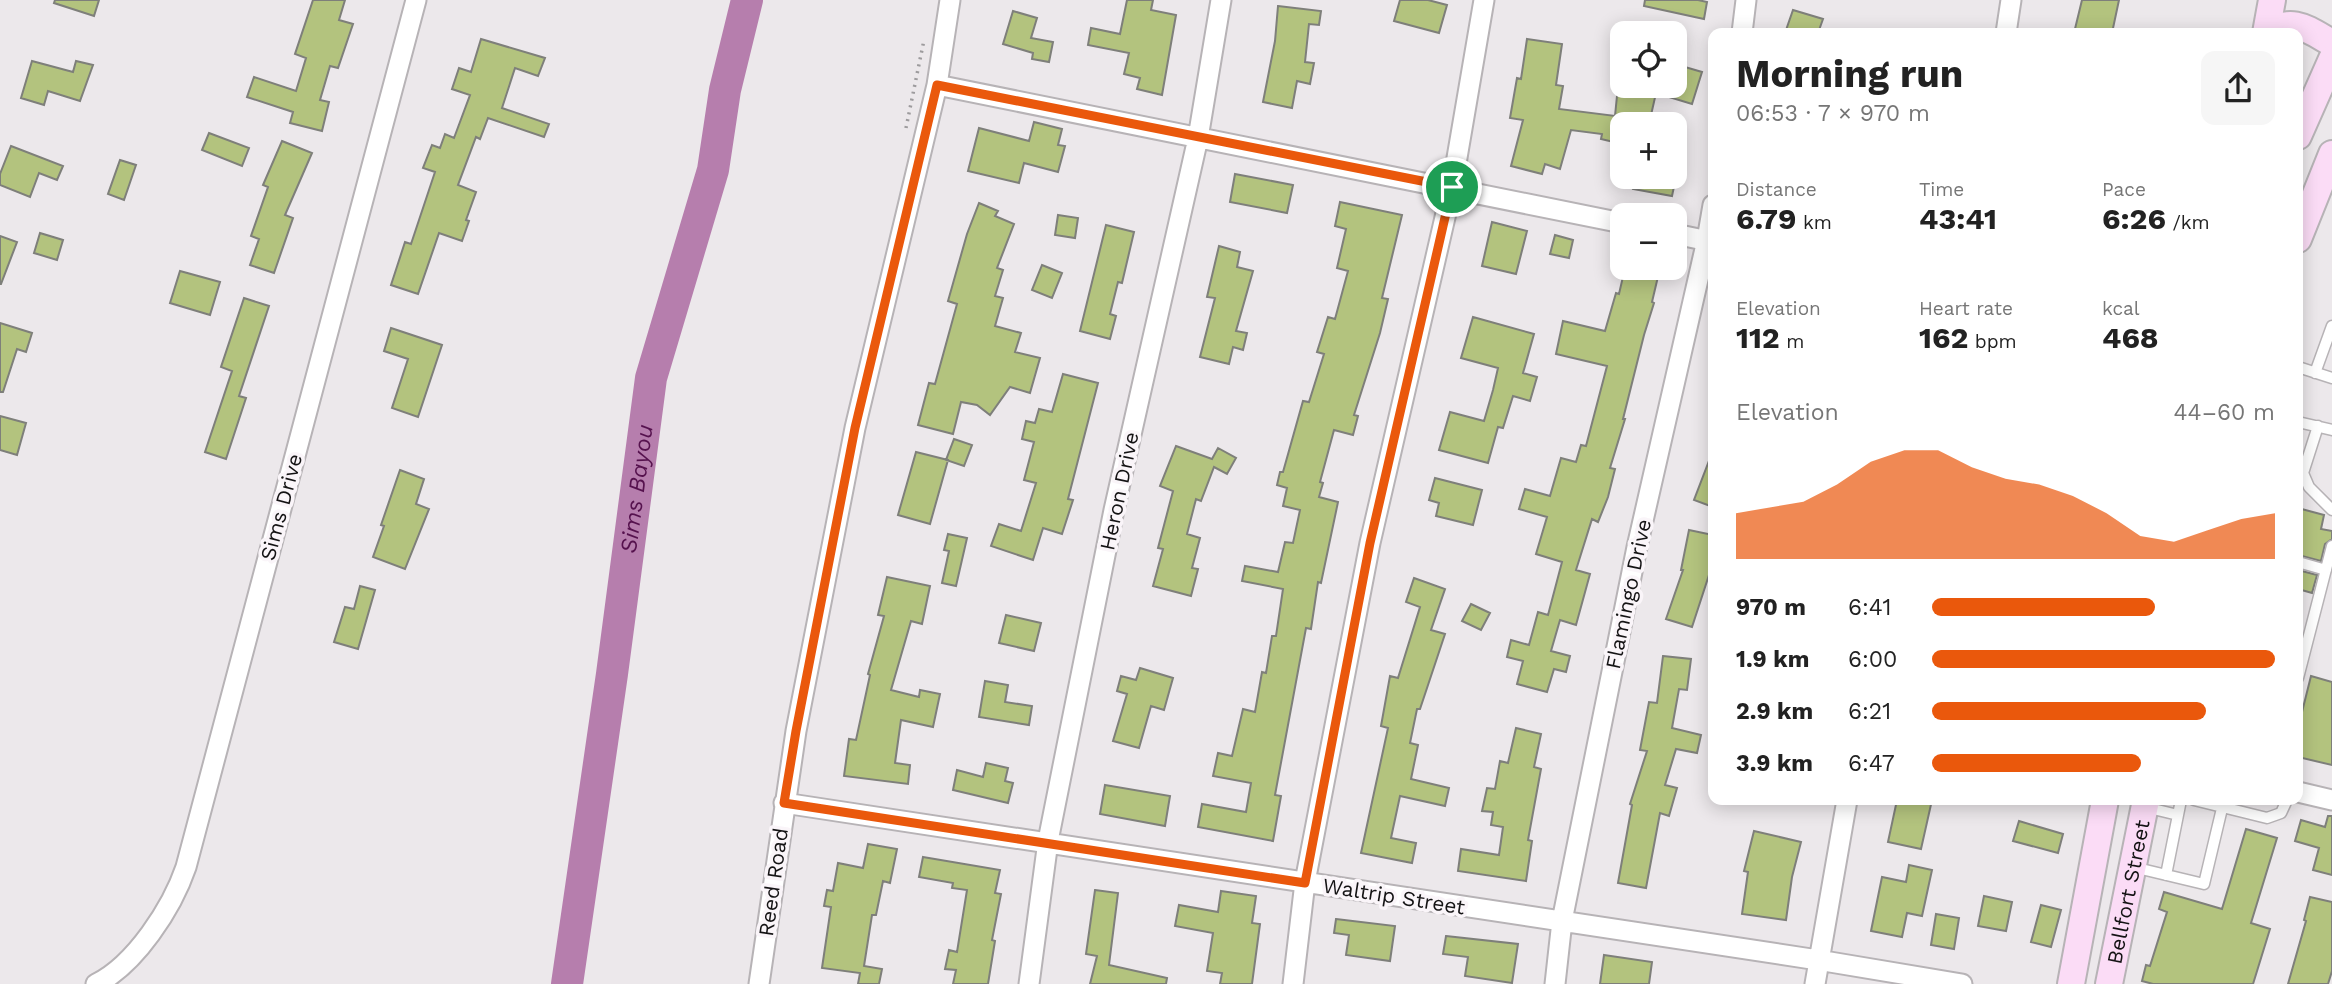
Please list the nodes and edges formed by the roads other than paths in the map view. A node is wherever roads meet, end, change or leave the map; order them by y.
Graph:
1 (415, 0) edge
2 (950, 0) edge
3 (1221, 0) edge
4 (1484, 0) edge
5 (1746, 0) edge
6 (2011, 0) edge
7 (2272, 0) edge
8 (2283, 0) edge
9 (2303, 27) junction
10 (1743, 28) edge
11 (2007, 28) edge
12 (2267, 28) edge
13 (2274, 28) edge
14 (2332, 43) edge
15 (2332, 59) edge
16 (937, 85) junction
17 (2303, 125) edge
18 (1198, 138) junction
19 (2332, 154) edge
20 (1452, 187) junction
21 (1610, 220) edge
22 (2303, 226) edge
23 (1687, 236) edge
24 (1708, 241) edge
25 (1708, 249) edge
26 (2332, 326) edge
27 (2303, 369) edge
28 (2315, 373) junction
29 (2332, 378) edge
30 (2303, 423) edge
31 (2318, 426) junction
32 (2332, 430) edge
33 (2303, 467) edge
34 (2303, 476) edge
35 (2332, 510) edge
36 (2332, 546) edge
37 (2303, 563) edge
38 (2326, 570) junction
39 (2303, 659) edge
40 (2303, 793) edge
41 (2332, 800) edge
42 (784, 803) junction
43 (1846, 805) edge
44 (2104, 805) edge
45 (2145, 805) edge
46 (2150, 805) edge
47 (2180, 805) edge
48 (2223, 805) edge
49 (2226, 805) edge
50 (2285, 805) edge
51 (2178, 815) junction
52 (1048, 841) junction
53 (2132, 867) junction
54 (2166, 875) junction
55 (1305, 883) junction
56 (1563, 921) junction
57 (1818, 960) junction
58 (96, 984) edge
59 (759, 984) edge
60 (1030, 984) edge
61 (1293, 984) edge
62 (1555, 984) edge
63 (1815, 984) edge
64 (1962, 984) edge
65 (2070, 984) edge
66 (2109, 984) edge

1 - 58 street, Sims Drive
2 - 16 street, Reed Road
3 - 18 street, Heron Drive
4 - 20 street
5 - 10 street
6 - 11 street
7 - 12 main road
8 - 9 main road
9 - 13 main road
9 - 14 main road
15 - 17 main road
16 - 18 street
16 - 42 street, Reed Road
18 - 20 street
18 - 52 street, Heron Drive
19 - 22 main road
20 - 21 street
20 - 55 street
23 - 24 street
25 - 56 street, Flamingo Drive
26 - 28 lane
27 - 28 lane
28 - 29 lane
30 - 31 lane
31 - 32 lane
31 - 33 lane
34 - 35 lane
36 - 38 lane
37 - 38 lane
38 - 39 lane
40 - 41 street
42 - 52 street, Waltrip Street
42 - 59 street, Reed Road
43 - 57 street
44 - 65 main road, Bellfort Street
45 - 53 main road, Bellfort Street
46 - 51 lane
47 - 51 lane
48 - 54 lane
49 - 50 lane
51 - 54 lane
52 - 55 street, Waltrip Street
52 - 60 street, Heron Drive
53 - 54 lane
53 - 66 main road, Bellfort Street
55 - 56 street, Waltrip Street
55 - 61 street
56 - 57 street, Waltrip Street
56 - 62 street, Flamingo Drive
57 - 63 street
57 - 64 street, Waltrip Street

